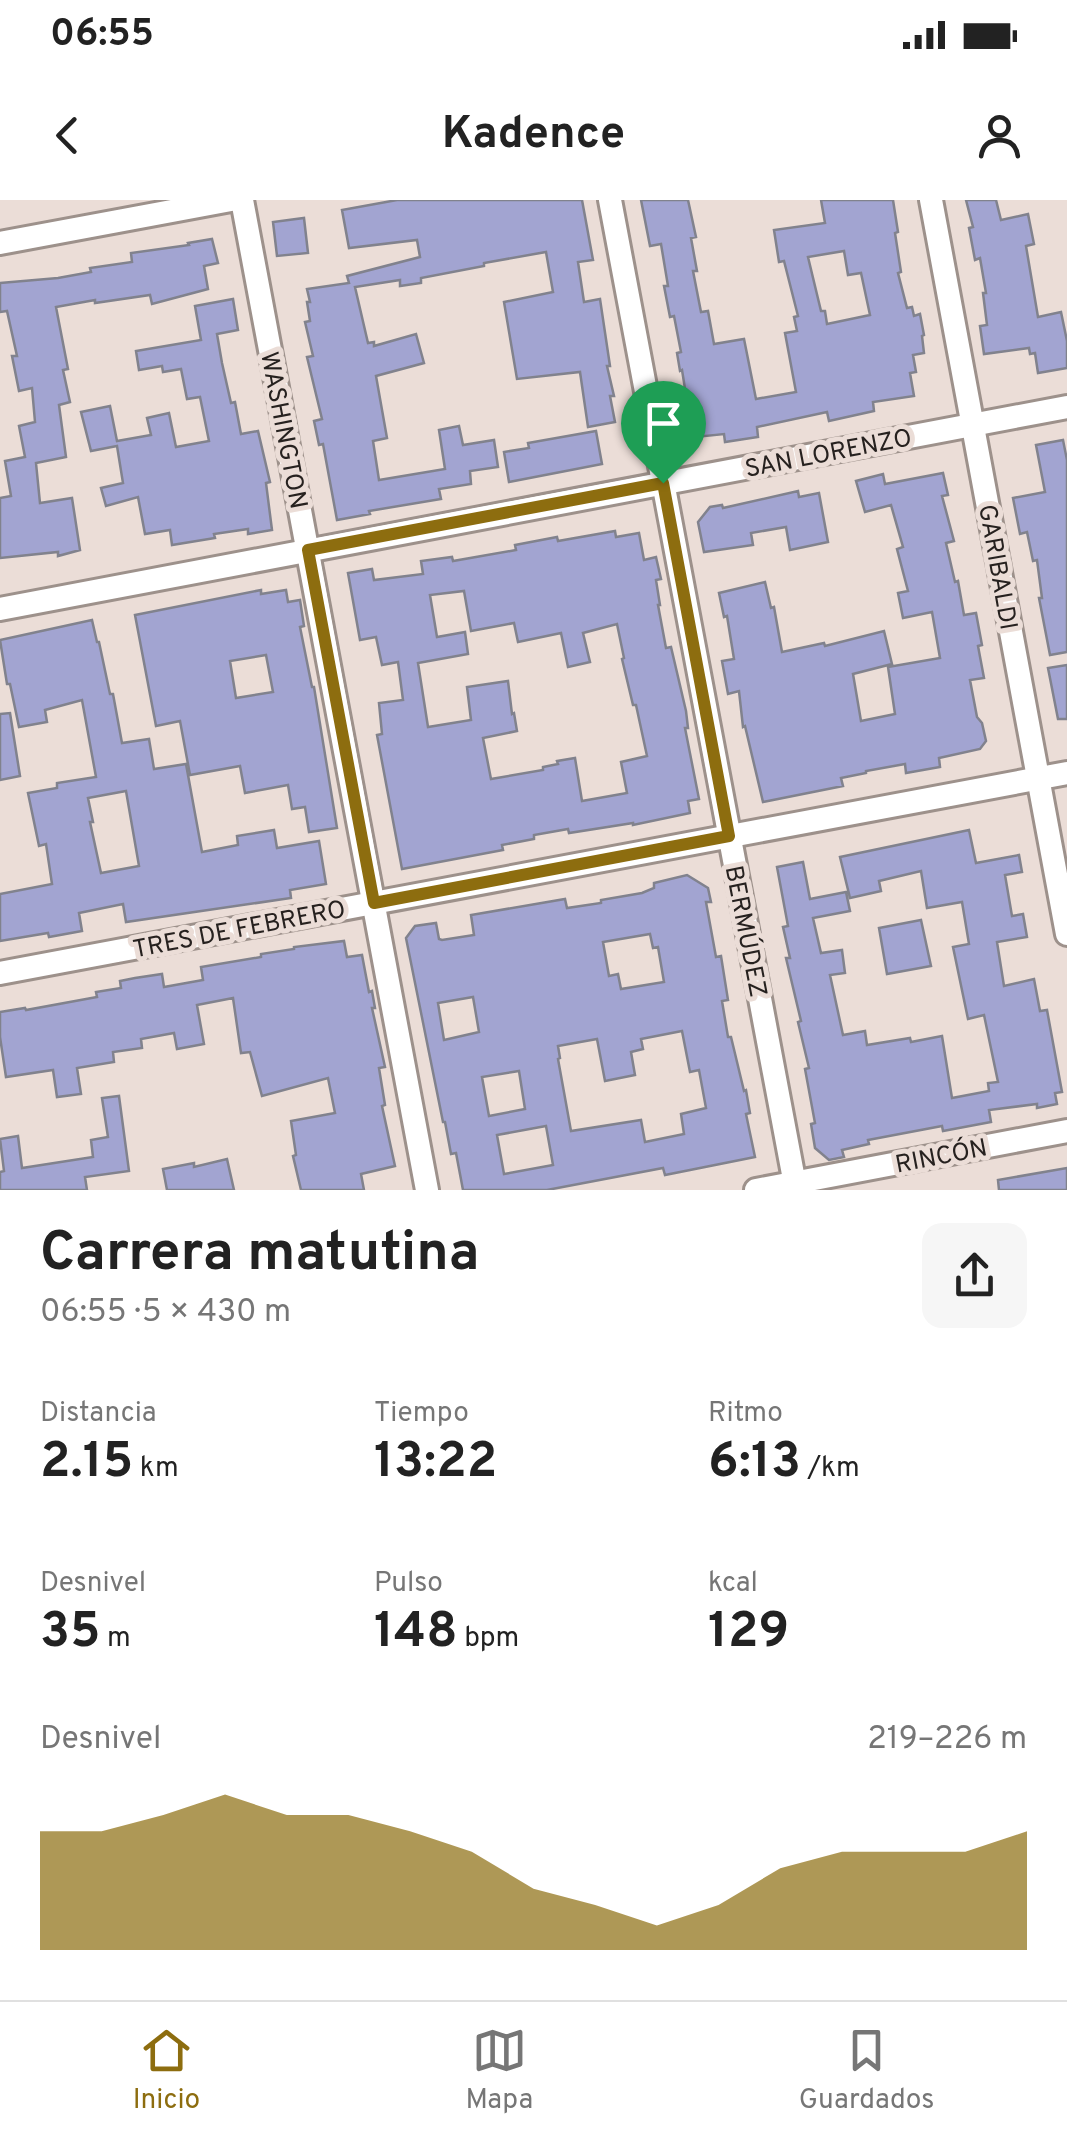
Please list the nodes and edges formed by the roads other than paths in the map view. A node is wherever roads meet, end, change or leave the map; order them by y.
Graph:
1 (231, 200) edge
2 (242, 200) edge
3 (610, 200) edge
4 (931, 200) edge
5 (0, 243) edge
6 (1067, 407) edge
7 (973, 425) junction
8 (663, 483) junction
9 (308, 550) junction
10 (0, 609) edge
11 (1067, 773) edge
12 (1038, 778) junction
13 (729, 836) junction
14 (374, 903) junction
15 (1067, 934) edge
16 (0, 973) edge
17 (1067, 1131) edge
18 (795, 1186) edge
19 (428, 1190) edge
20 (756, 1190) edge

1 - 5 street
2 - 9 street, WASHINGTON
3 - 8 street, BERMÚDEZ
4 - 7 street, GARIBALDI
6 - 7 street, SAN LORENZO
7 - 8 street, SAN LORENZO
7 - 12 street, GARIBALDI
8 - 9 street, SAN LORENZO
8 - 13 street, BERMÚDEZ
9 - 10 street, SAN LORENZO
9 - 14 street, WASHINGTON
11 - 12 street, TRES DE FEBRERO
12 - 13 street, TRES DE FEBRERO
12 - 15 street, GARIBALDI
13 - 14 street, TRES DE FEBRERO
13 - 18 street, BERMÚDEZ
14 - 16 street, TRES DE FEBRERO
14 - 19 street, WASHINGTON
17 - 18 street, RINCÓN
18 - 20 street, RINCÓN

